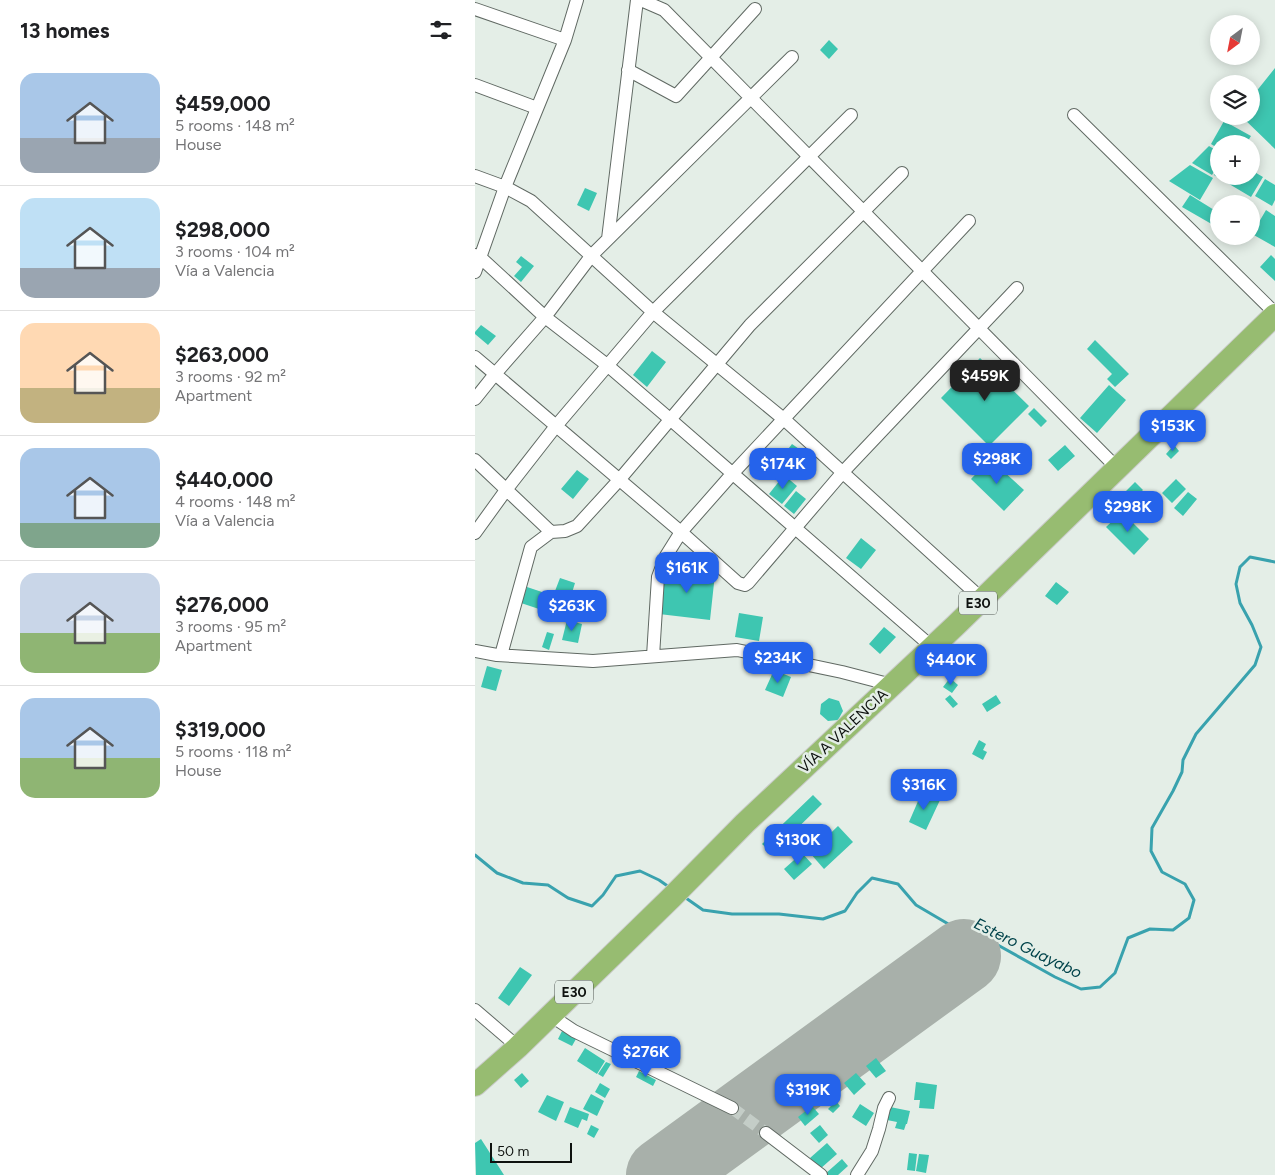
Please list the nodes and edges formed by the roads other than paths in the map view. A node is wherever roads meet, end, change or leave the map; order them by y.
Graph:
1 (577, 0) edge
2 (637, 0) edge
3 (641, 0) edge
4 (475, 9) edge
5 (755, 10) dead end
6 (565, 40) junction
7 (792, 57) dead end
8 (711, 58) junction
9 (628, 70) junction
10 (475, 85) edge
11 (751, 98) junction
12 (537, 108) junction
13 (1074, 114) dead end
14 (851, 115) dead end
15 (809, 157) junction
16 (902, 173) dead end
17 (475, 176) edge
18 (505, 187) junction
19 (863, 212) junction
20 (969, 220) dead end
21 (608, 239) junction
22 (592, 255) junction
23 (478, 256) edge
24 (922, 271) junction
25 (475, 272) edge
26 (1017, 288) dead end
27 (653, 312) junction
28 (1275, 314) edge
29 (545, 317) junction
30 (979, 328) junction
31 (475, 357) edge
32 (717, 364) junction
33 (607, 365) junction
34 (495, 374) junction
35 (475, 399) edge
36 (784, 419) junction
37 (671, 420) junction
38 (556, 426) junction
39 (475, 460) edge
40 (1117, 468) junction
41 (843, 472) junction
42 (733, 473) junction
43 (619, 479) junction
44 (506, 490) junction
45 (796, 527) junction
46 (551, 532) junction
47 (681, 532) junction
48 (475, 533) edge
49 (982, 600) junction
50 (932, 647) junction
51 (475, 650) edge
52 (501, 655) junction
53 (653, 656) junction
54 (892, 685) junction
55 (475, 1010) edge
56 (550, 1015) junction
57 (518, 1047) junction
58 (475, 1086) edge
59 (889, 1098) dead end
60 (732, 1108) tunnel mouth
61 (766, 1133) tunnel mouth
62 (821, 1175) edge
63 (857, 1175) edge

1 - 6 street
2 - 9 street
3 - 8 street
4 - 6 street
5 - 8 street
6 - 12 street
7 - 11 street
8 - 9 street
8 - 11 street
9 - 21 street
10 - 12 street
11 - 15 street
11 - 21 street
12 - 18 street
13 - 28 street
14 - 15 street
15 - 19 street
15 - 27 street
16 - 19 street
17 - 18 street
18 - 22 street
18 - 23 street
19 - 24 street
19 - 32 street
20 - 24 street
21 - 22 street
22 - 27 street
22 - 29 street
23 - 25 street
23 - 29 street
24 - 30 street
24 - 36 street
26 - 30 street
27 - 32 street
27 - 33 street
28 - 40 highway, VÍA A VALENCIA / E30
29 - 33 street
29 - 34 street
30 - 40 street
30 - 41 street
31 - 34 street
32 - 36 street
32 - 37 street
33 - 37 street
33 - 38 street
34 - 35 street
34 - 38 street
36 - 41 street
36 - 42 street
37 - 42 street
37 - 43 street
38 - 43 street
38 - 44 street
39 - 44 street
40 - 49 highway, VÍA A VALENCIA / E30
41 - 45 street
41 - 49 street
42 - 45 street
42 - 47 street
43 - 46 street
43 - 47 street
44 - 46 street
44 - 48 street
45 - 47 street
45 - 50 street
46 - 52 street
47 - 53 street
49 - 50 highway, VÍA A VALENCIA / E30
50 - 54 highway, VÍA A VALENCIA / E30
51 - 52 street
52 - 53 street
53 - 54 street
54 - 56 highway, VÍA A VALENCIA / E30
55 - 57 street
56 - 57 highway, VÍA A VALENCIA / E30
56 - 60 street
57 - 58 highway, VÍA A VALENCIA / E30
59 - 63 street
61 - 62 street

